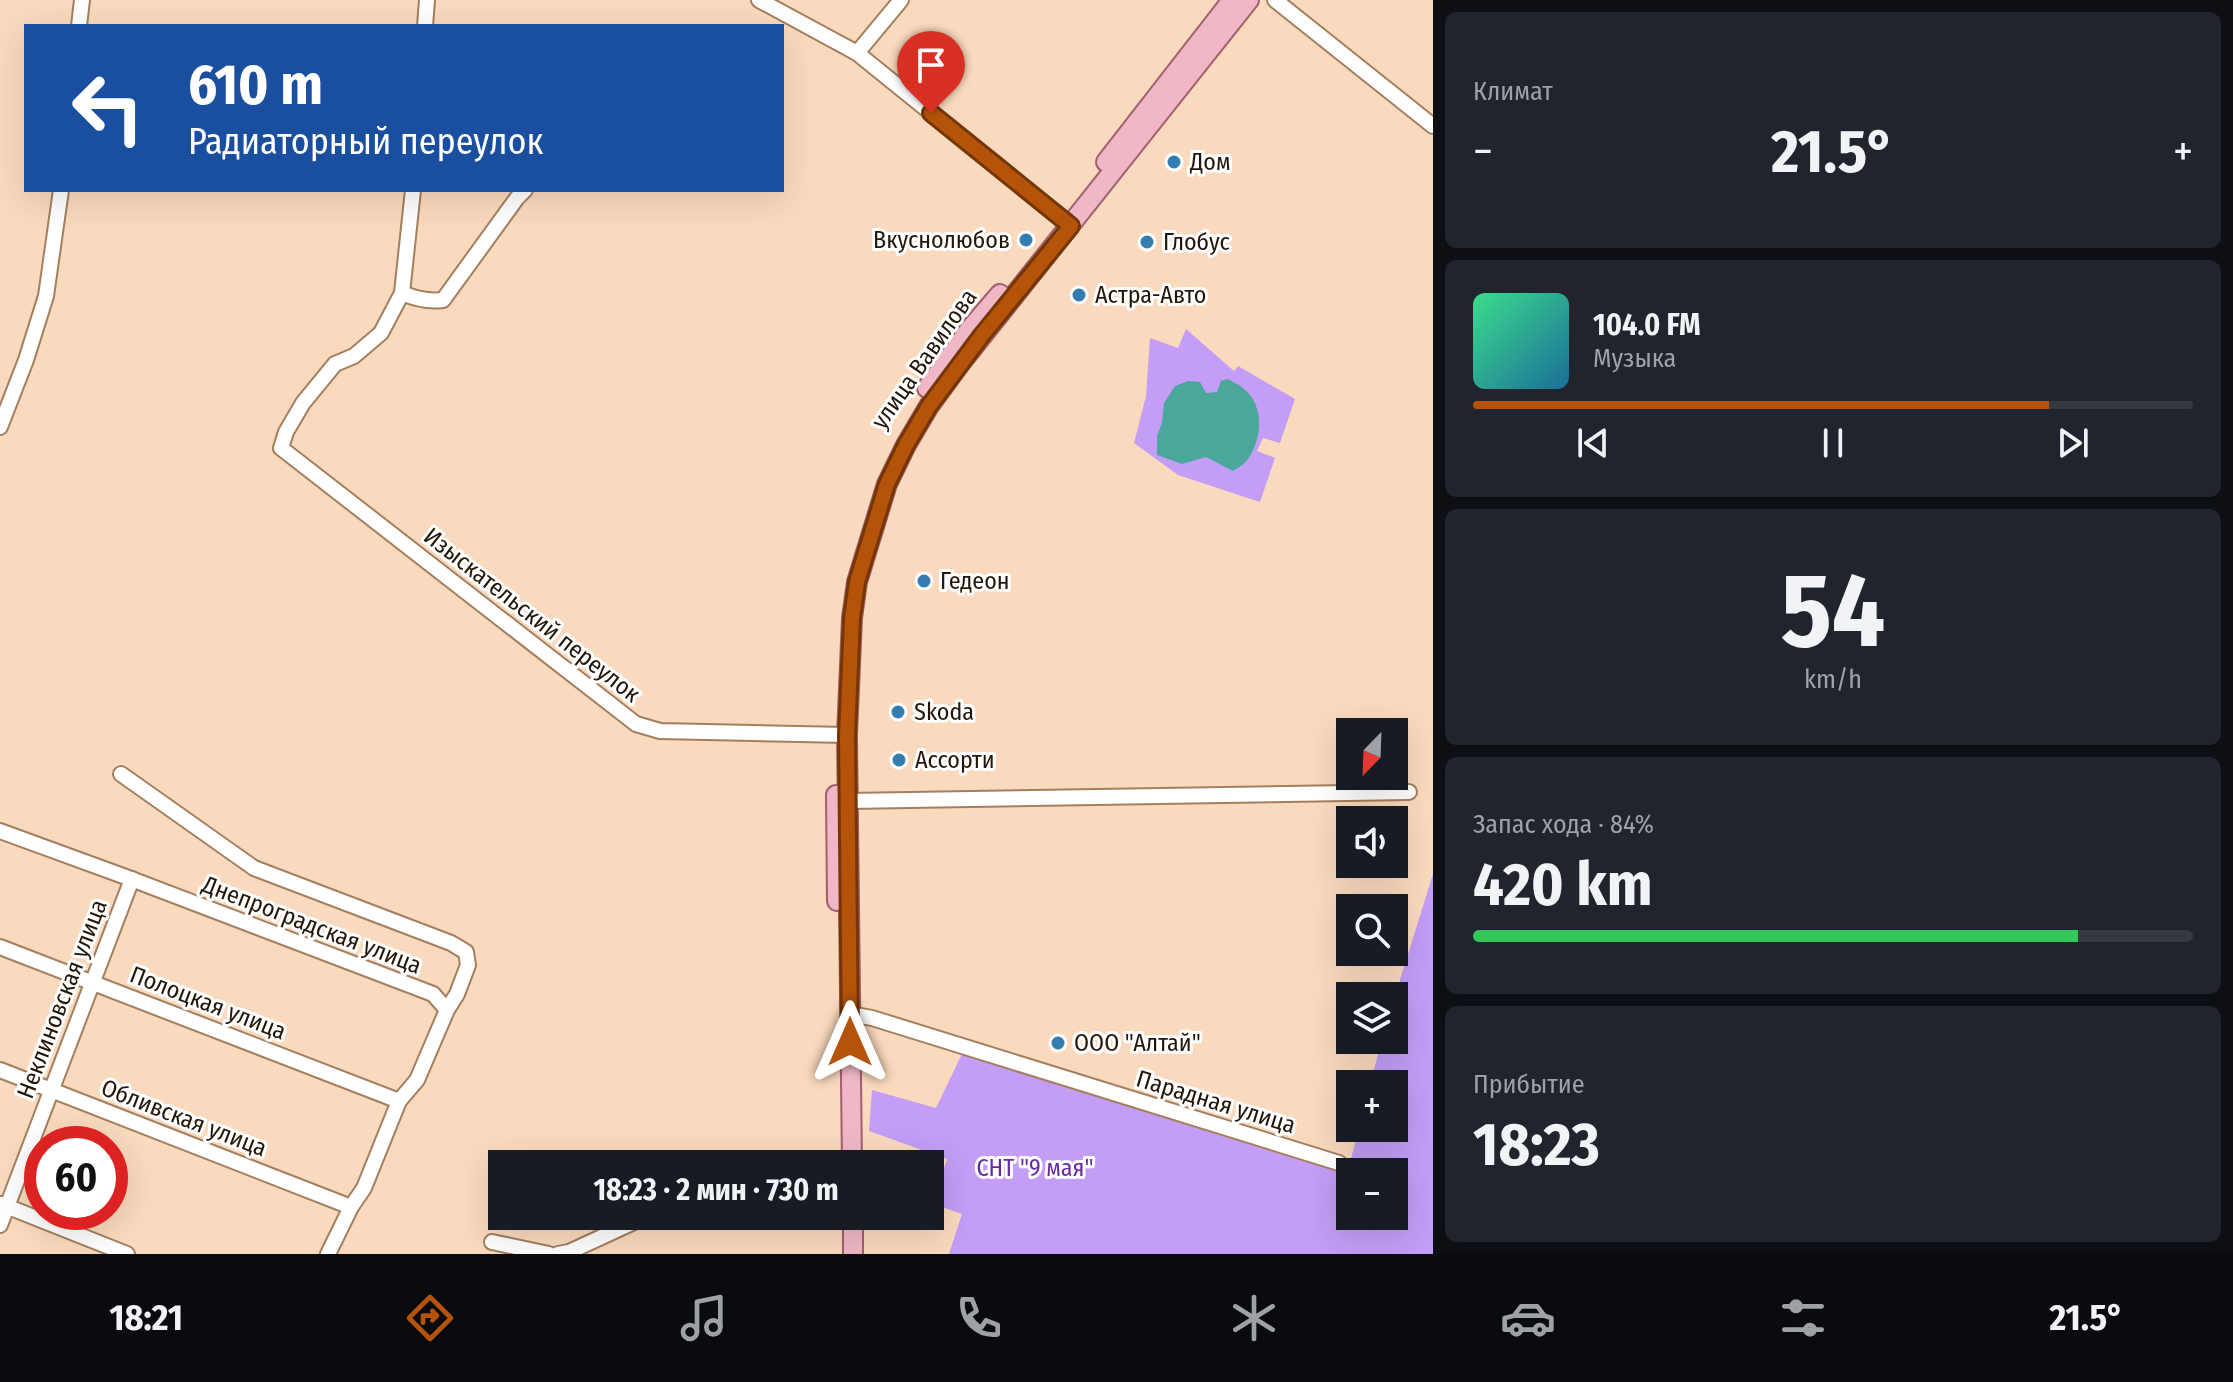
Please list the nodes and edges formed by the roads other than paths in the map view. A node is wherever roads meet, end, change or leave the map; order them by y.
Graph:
1 (82, 0) edge
2 (427, 0) edge
3 (759, 0) edge
4 (901, 0) edge
5 (1232, 0) edge
6 (1249, 0) edge
7 (1275, 0) edge
8 (79, 24) edge
9 (425, 24) edge
10 (857, 53) junction
11 (1433, 126) edge
12 (61, 192) edge
13 (413, 192) edge
14 (523, 192) edge
15 (1067, 222) junction
16 (402, 293) junction
17 (0, 427) edge
18 (841, 735) junction
19 (121, 774) dead end
20 (1409, 792) dead end
21 (848, 801) junction
22 (0, 831) edge
23 (132, 879) junction
24 (0, 947) edge
25 (92, 983) junction
26 (447, 1010) junction
27 (850, 1014) junction
28 (0, 1070) edge
29 (51, 1090) junction
30 (399, 1101) junction
31 (842, 1150) edge
32 (852, 1150) edge
33 (1336, 1162) edge
34 (3, 1206) edge
35 (351, 1207) junction
36 (0, 1225) edge
37 (617, 1230) edge
38 (842, 1230) edge
39 (853, 1230) edge
40 (492, 1242) dead end
41 (127, 1254) edge
42 (328, 1254) edge
43 (549, 1254) edge
44 (558, 1254) edge
45 (843, 1254) edge
46 (853, 1254) edge

1 - 8 street
2 - 9 street
3 - 10 street
4 - 10 street
5 - 15 main road, улица Вавилова
6 - 15 main road, улица Вавилова
7 - 11 street
10 - 15 street
12 - 17 street
13 - 16 street
14 - 16 street
15 - 18 main road, улица Вавилова
16 - 18 street, Изыскательский переулок
18 - 21 main road, улица Вавилова
18 - 31 main road, улица Вавилова
19 - 26 street, Днепроградская улица
20 - 21 street
21 - 27 main road, улица Вавилова
22 - 23 street, Днепроградская улица
23 - 25 street, Неклиновская улица
23 - 26 street, Днепроградская улица
24 - 25 street, Полоцкая улица
25 - 29 street, Неклиновская улица
25 - 30 street, Полоцкая улица
26 - 30 street
27 - 32 main road, улица Вавилова
27 - 33 street, Парадная улица
28 - 29 street, Обливская улица
29 - 34 street, Неклиновская улица
29 - 35 street, Обливская улица
30 - 35 street
34 - 36 street, Неклиновская улица
34 - 41 street
35 - 42 street
37 - 44 street
38 - 45 main road
39 - 46 main road
40 - 43 street

